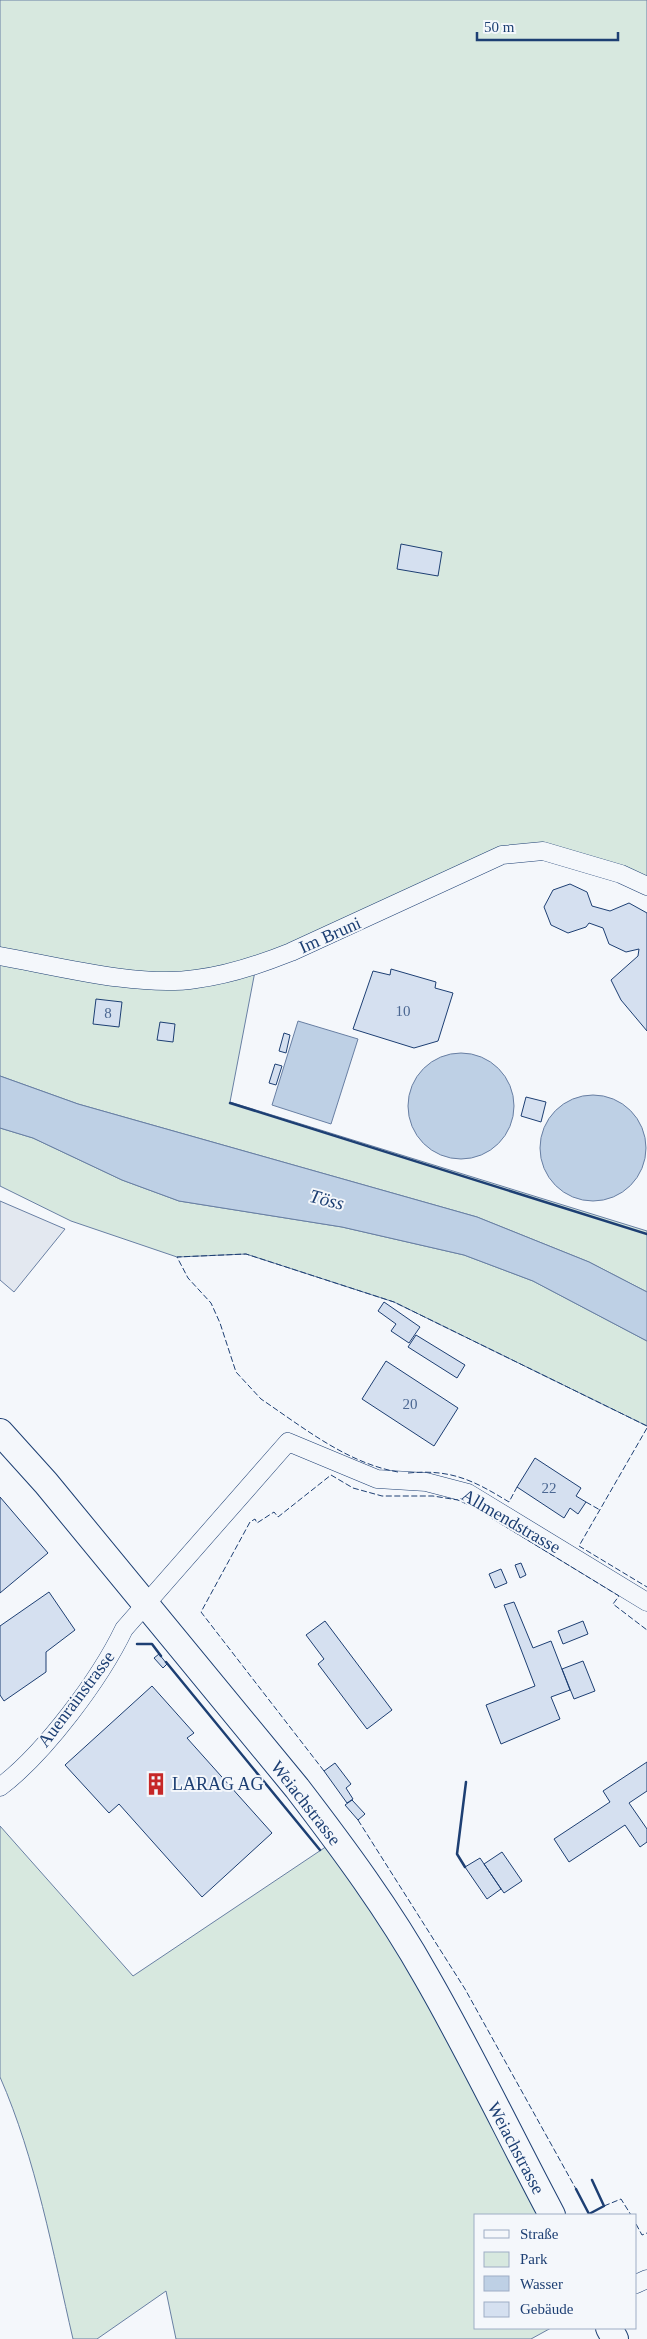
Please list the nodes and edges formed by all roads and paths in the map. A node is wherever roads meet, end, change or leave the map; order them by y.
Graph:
1 (647, 886) edge
2 (0, 956) edge
3 (0, 1432) edge
4 (647, 1602) edge
5 (145, 1605) junction
6 (0, 1786) edge
7 (551, 2214) edge

1 - 2 street, Im Bruni
3 - 5 main road, Weiachstrasse
4 - 5 street, Allmendstrasse
5 - 6 street, Auenrainstrasse
5 - 7 main road, Weiachstrasse

